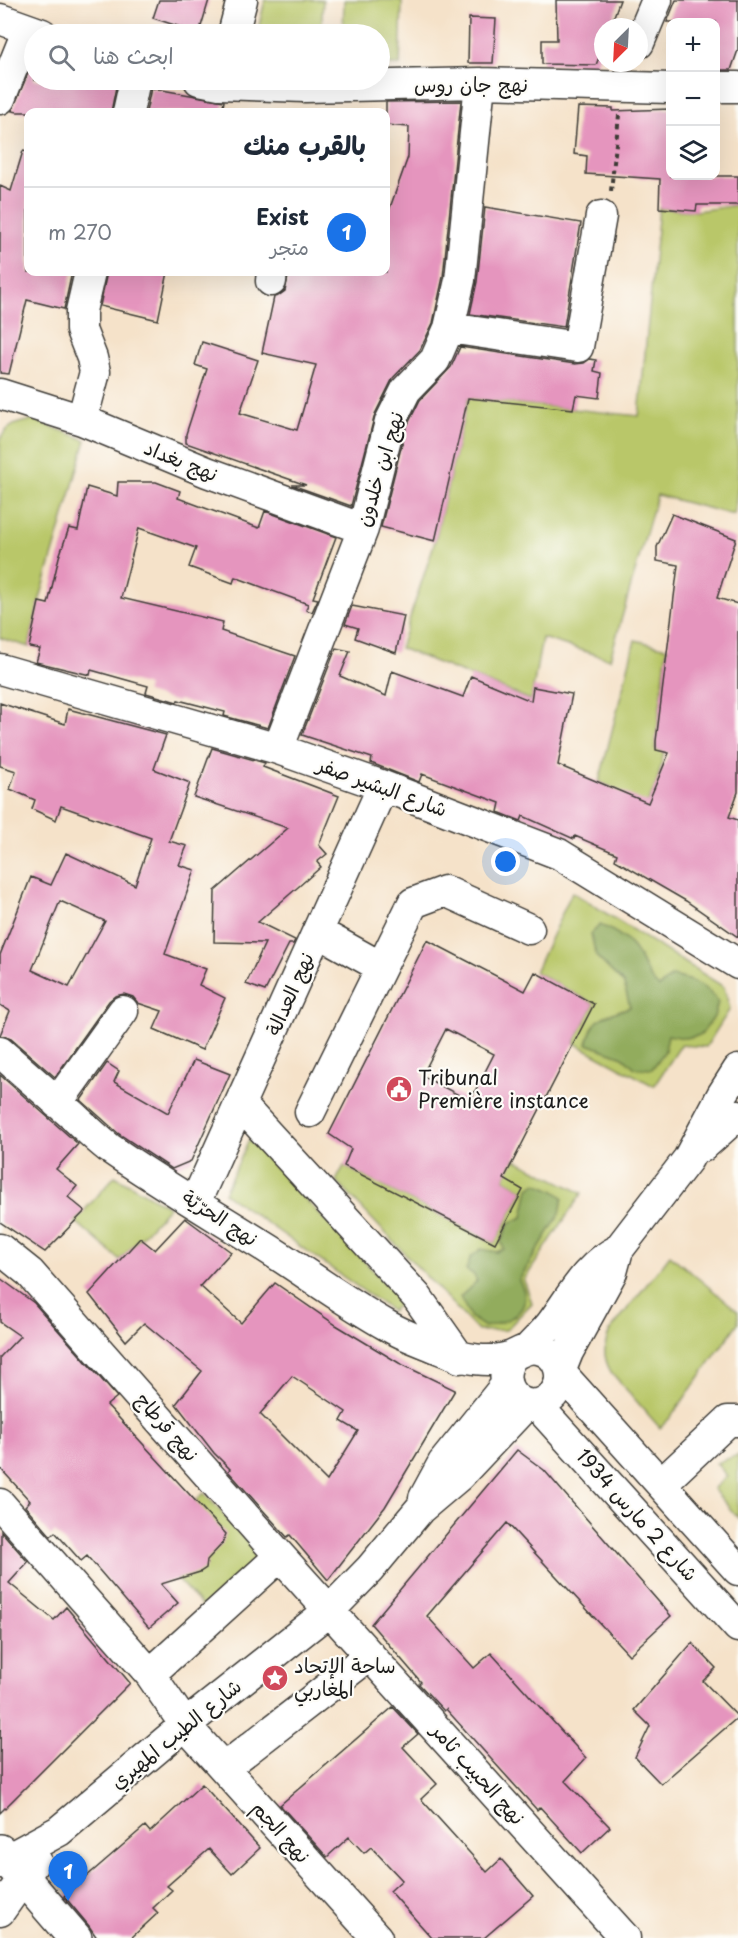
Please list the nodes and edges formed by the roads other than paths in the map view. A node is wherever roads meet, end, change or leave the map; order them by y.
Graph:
1 (242, 0) edge
2 (657, 0) edge
3 (0, 19) edge
4 (648, 22) edge
5 (236, 24) edge
6 (24, 28) edge
7 (24, 53) edge
8 (630, 76) edge
9 (480, 83) junction
10 (666, 87) edge
11 (720, 87) edge
12 (738, 87) edge
13 (133, 90) edge
14 (255, 90) edge
15 (0, 99) edge
16 (302, 100) edge
17 (129, 108) edge
18 (601, 216) road end
19 (89, 276) edge
20 (449, 328) junction
21 (0, 394) edge
22 (82, 420) junction
23 (363, 529) junction
24 (0, 669) edge
25 (278, 750) junction
26 (384, 786) junction
27 (530, 928) dead end
28 (318, 932) junction
29 (738, 964) edge
30 (381, 967) junction
31 (123, 1011) dead end
32 (0, 1052) edge
33 (738, 1070) edge
34 (57, 1103) junction
35 (241, 1105) junction
36 (310, 1112) dead end
37 (738, 1115) edge
38 (688, 1159) junction
39 (195, 1203) junction
40 (0, 1248) edge
41 (618, 1250) junction
42 (458, 1357) junction
43 (560, 1372) junction
44 (519, 1380) junction
45 (738, 1421) edge
46 (630, 1450) junction
47 (602, 1476) junction
48 (661, 1484) junction
49 (0, 1504) edge
50 (280, 1556) junction
51 (728, 1559) edge
52 (691, 1575) junction
53 (330, 1610) junction
54 (738, 1627) edge
55 (370, 1655) junction
56 (150, 1674) junction
57 (185, 1725) junction
58 (224, 1768) junction
59 (7, 1863) edge
60 (0, 1911) edge
61 (75, 1938) edge
62 (377, 1938) edge
63 (625, 1938) edge

1 - 5 street
2 - 4 street
3 - 6 street
7 - 15 street
8 - 9 street, نهج جان روس
8 - 10 street, نهج جان روس
9 - 16 street, نهج جان روس
9 - 20 street, نهج ابن خلدون
11 - 12 street
13 - 17 street
14 - 16 street, نهج جان روس
18 - 20 street
19 - 22 street
20 - 23 street, نهج ابن خلدون
21 - 22 street, نهج بغداد
22 - 23 street, نهج بغداد
23 - 25 street, نهج ابن خلدون
24 - 25 street, شارع البشير صفر
25 - 26 street, شارع البشير صفر
26 - 28 street, نهج العدالة
26 - 29 street, شارع البشير صفر
27 - 30 street
28 - 30 street
28 - 35 street, نهج العدالة
30 - 36 street
31 - 34 street
32 - 34 street, نهج الحرّيّة
33 - 38 street, شارع الطيب المهيري
34 - 39 street, نهج الحرّيّة
35 - 39 street, نهج العدالة
35 - 42 street
37 - 38 street, شارع الطيب المهيري
38 - 41 street, شارع الطيب المهيري
39 - 42 street, نهج الحرّيّة
40 - 50 street, نهج قرطاج
41 - 43 street, شارع الطيب المهيري
41 - 44 street, شارع الطيب المهيري
42 - 44 street
43 - 44 street, شارع الطيب المهيري
43 - 44 street, شارع 2 مارس 1934
43 - 46 street, شارع 2 مارس 1934
44 - 47 street, شارع 2 مارس 1934
44 - 53 street, شارع الطيب المهيري
45 - 48 street
46 - 47 street
46 - 48 street, شارع 2 مارس 1934
47 - 52 street, شارع 2 مارس 1934
48 - 51 street, شارع 2 مارس 1934
49 - 56 street, نهج الجم
50 - 53 street, نهج قرطاج
50 - 56 street
51 - 52 street
52 - 54 street, شارع 2 مارس 1934
53 - 55 street, نهج الحبيب ثامر
53 - 57 street, شارع الطيب المهيري
55 - 58 street
55 - 63 street, نهج الحبيب ثامر
56 - 57 street, نهج الجم
57 - 58 street, نهج الجم
57 - 59 street, شارع الطيب المهيري
58 - 62 street, نهج الجم
59 - 60 street, شارع الطيب المهيري
59 - 61 main road

